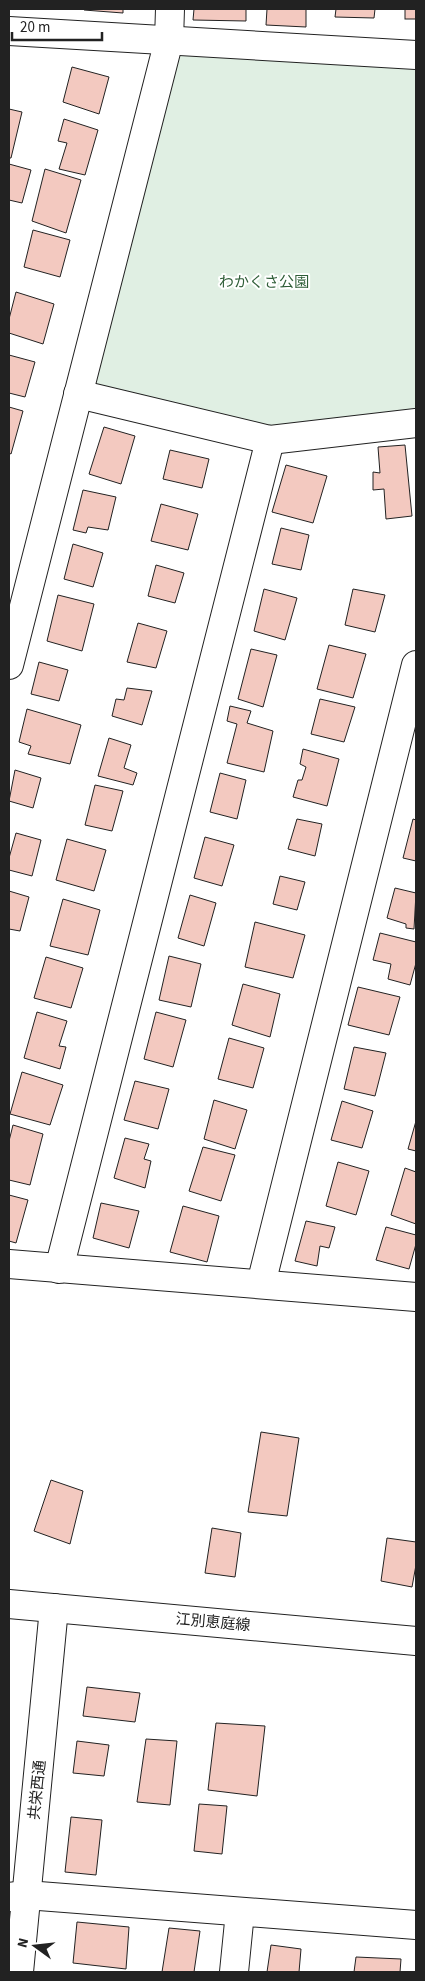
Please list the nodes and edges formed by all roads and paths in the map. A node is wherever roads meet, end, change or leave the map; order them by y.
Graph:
1 (170, 9) edge
2 (9, 31) edge
3 (169, 40) junction
4 (416, 55) edge
5 (78, 394) junction
6 (416, 423) edge
7 (270, 440) junction
8 (9, 665) edge
9 (416, 665) edge
10 (9, 1264) edge
11 (59, 1269) junction
12 (261, 1284) junction
13 (416, 1297) edge
14 (9, 1604) edge
15 (54, 1608) junction
16 (416, 1641) edge
17 (17, 1896) edge
18 (240, 1912) junction
19 (416, 1925) edge
20 (19, 1972) edge
21 (234, 1972) edge

1 - 3 street
2 - 3 street
3 - 4 street
3 - 5 street
5 - 7 street
5 - 8 street
6 - 7 street
7 - 11 street
9 - 12 street
10 - 11 street
11 - 12 street
12 - 13 street
14 - 15 street, 江別恵庭線
15 - 16 street, 江別恵庭線
15 - 17 street, 共栄西通
17 - 18 street
17 - 20 street, 共栄西通
18 - 19 street
18 - 21 street

